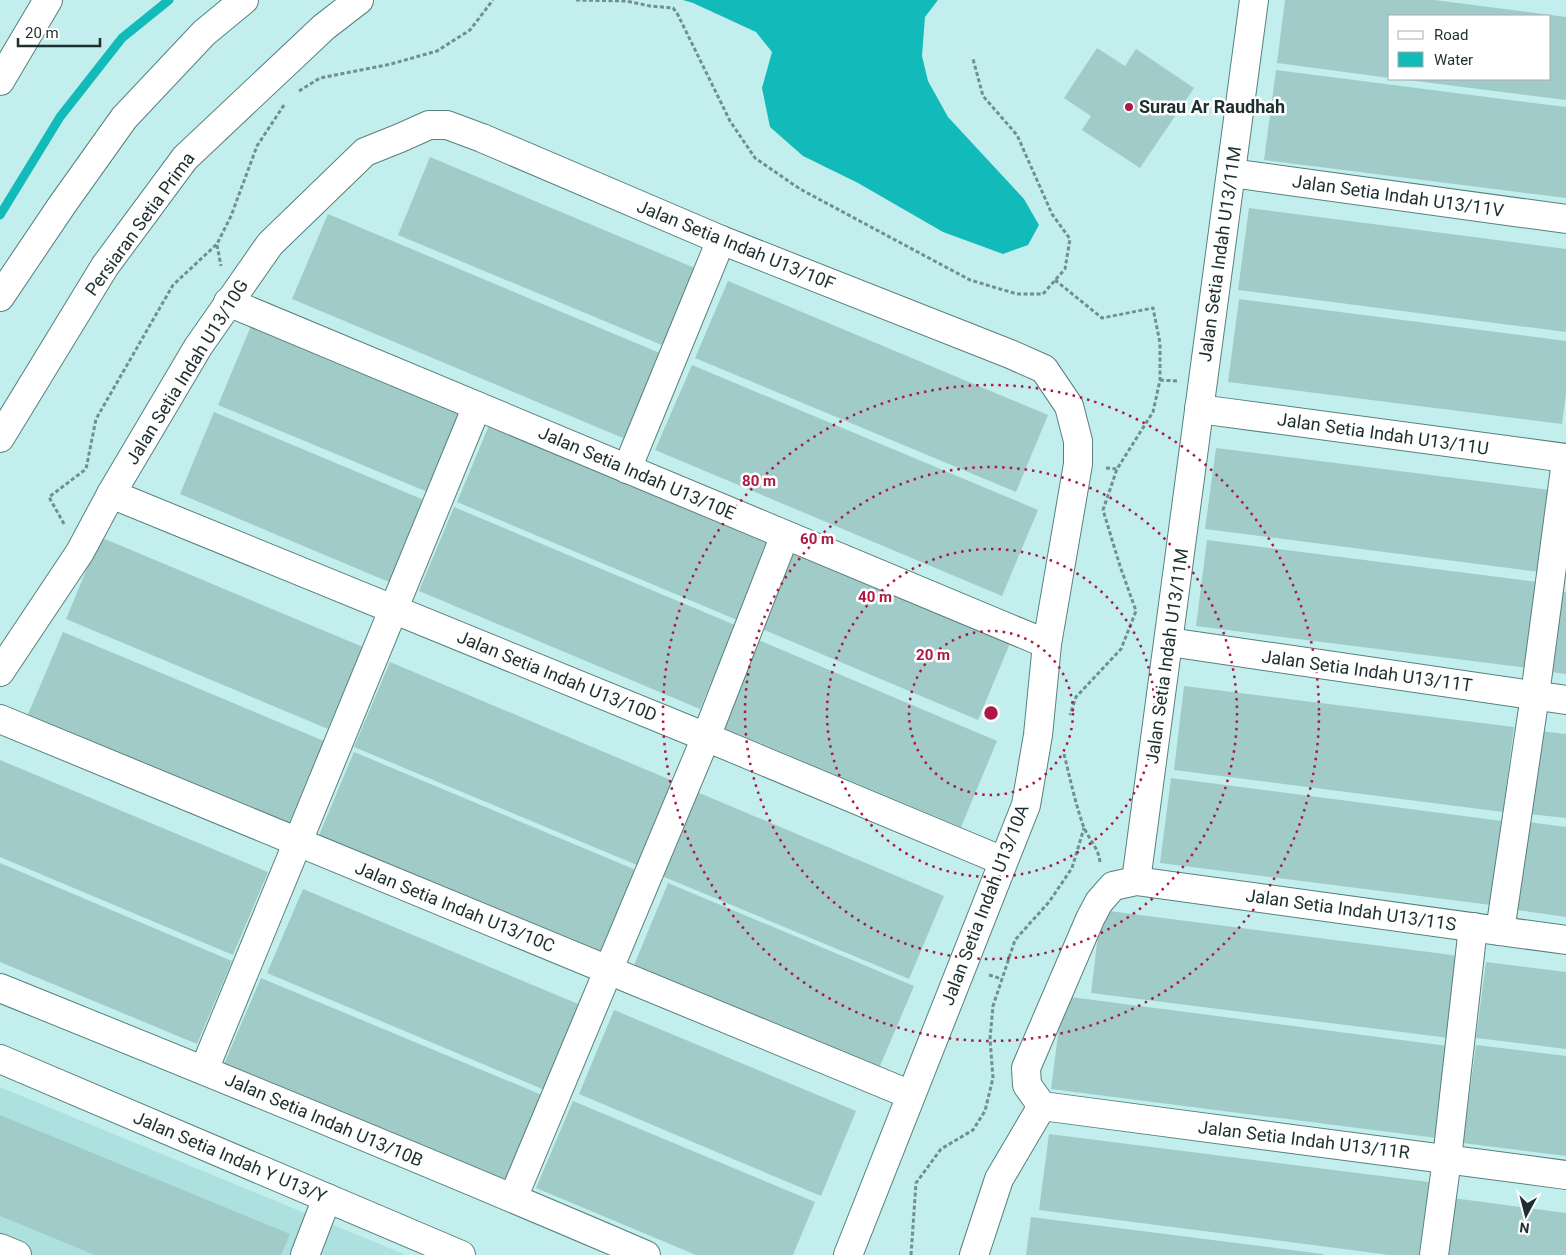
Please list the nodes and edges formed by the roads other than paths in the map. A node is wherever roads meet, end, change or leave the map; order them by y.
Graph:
1 (48, 0) edge
2 (244, 0) edge
3 (338, 0) edge
4 (359, 0) edge
5 (1254, 0) edge
6 (324, 27) junction
7 (0, 81) edge
8 (428, 125) joint
9 (1231, 173) junction
10 (1566, 220) edge
11 (721, 240) junction
12 (0, 298) edge
13 (228, 302) junction
14 (1044, 369) joint
15 (476, 406) junction
16 (1200, 409) junction
17 (0, 438) edge
18 (1566, 460) edge
19 (628, 469) junction
20 (111, 494) junction
21 (785, 535) junction
22 (394, 610) junction
23 (1169, 642) junction
24 (1047, 644) junction
25 (0, 672) edge
26 (1535, 695) junction
27 (1566, 700) edge
28 (0, 719) edge
29 (706, 737) junction
30 (298, 842) junction
31 (1003, 861) junction
32 (1136, 881) junction
33 (1473, 927) junction
34 (1500, 930) junction
35 (1566, 940) edge
36 (609, 970) junction
37 (0, 988) edge
38 (0, 1059) edge
39 (204, 1070) junction
40 (911, 1095) junction
41 (1042, 1106) junction
42 (1447, 1159) junction
43 (1566, 1175) edge
44 (327, 1198) junction
45 (513, 1198) junction
46 (0, 1248) edge
47 (17, 1255) edge
48 (305, 1255) edge
49 (461, 1255) edge
50 (646, 1255) edge
51 (848, 1255) edge
52 (974, 1255) edge
53 (1434, 1255) edge

1 - 7 street
2 - 12 street
3 - 6 street
4 - 6 street, Persiaran Setia Prima
5 - 9 street, Jalan Setia Indah U13/11M
6 - 17 street, Persiaran Setia Prima
8 - 11 street, Jalan Setia Indah U13/10F
8 - 13 street, Jalan Setia Indah U13/10G
9 - 10 street, Jalan Setia Indah U13/11V
9 - 16 street, Jalan Setia Indah U13/11M
11 - 14 street, Jalan Setia Indah U13/10F
11 - 19 street
13 - 15 street, Jalan Setia Indah U13/10E
13 - 20 street, Jalan Setia Indah U13/10G
14 - 24 street, Jalan Setia Indah U13/10A
15 - 19 street, Jalan Setia Indah U13/10E
15 - 22 street
16 - 18 street, Jalan Setia Indah U13/11U
16 - 23 street, Jalan Setia Indah U13/11M
18 - 26 street
19 - 21 street, Jalan Setia Indah U13/10E
20 - 22 street, Jalan Setia Indah U13/10D
20 - 25 street, Jalan Setia Indah U13/10G
21 - 24 street, Jalan Setia Indah U13/10E
21 - 29 street
22 - 29 street, Jalan Setia Indah U13/10D
22 - 30 street
23 - 26 street, Jalan Setia Indah U13/11T
23 - 32 street, Jalan Setia Indah U13/11M
24 - 31 street, Jalan Setia Indah U13/10A
26 - 27 street, Jalan Setia Indah U13/11T
26 - 34 street
28 - 30 street, Jalan Setia Indah U13/10C
29 - 31 street, Jalan Setia Indah U13/10D
29 - 36 street
30 - 36 street, Jalan Setia Indah U13/10C
30 - 39 street
31 - 40 street, Jalan Setia Indah U13/10A
32 - 33 street, Jalan Setia Indah U13/11S
32 - 41 street
33 - 34 street, Jalan Setia Indah U13/11S
33 - 42 street
34 - 35 street, Jalan Setia Indah U13/11S
36 - 40 street, Jalan Setia Indah U13/10C
36 - 45 street
37 - 39 street, Jalan Setia Indah U13/10B
38 - 44 street, Jalan Setia Indah Y U13/Y
39 - 45 street, Jalan Setia Indah U13/10B
40 - 51 street, Jalan Setia Indah U13/10A
41 - 42 street, Jalan Setia Indah U13/11R
41 - 52 street
42 - 43 street, Jalan Setia Indah U13/11R
42 - 53 street
44 - 48 street
44 - 49 street, Jalan Setia Indah Y U13/Y
45 - 50 street, Jalan Setia Indah U13/10B
46 - 47 street

